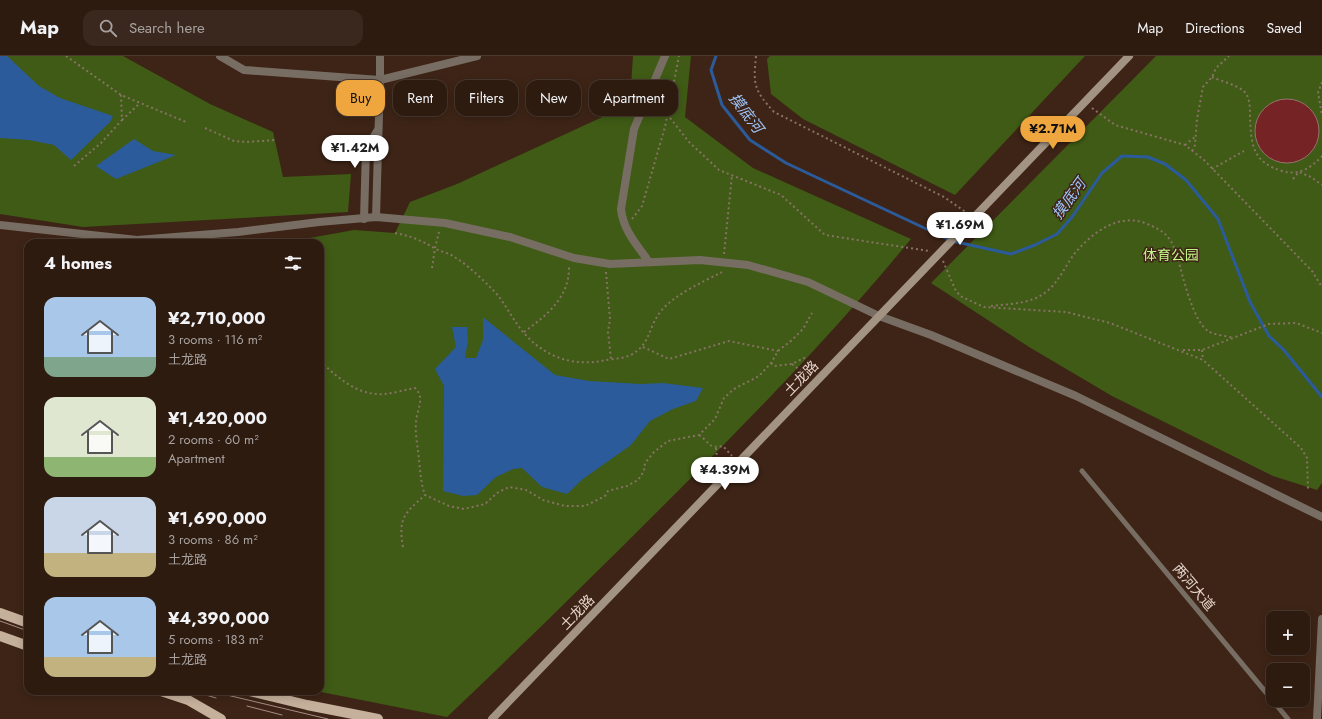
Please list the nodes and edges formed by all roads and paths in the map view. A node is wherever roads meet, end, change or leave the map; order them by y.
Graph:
1 (66, 56) edge
2 (220, 56) edge
3 (380, 56) edge
4 (477, 56) edge
5 (665, 56) edge
6 (679, 56) edge
7 (756, 56) edge
8 (1129, 56) edge
9 (1229, 56) edge
10 (1212, 77) junction
11 (380, 80) junction
12 (674, 80) edge
13 (1322, 82) edge
14 (121, 95) junction
15 (1085, 102) junction
16 (140, 103) junction
17 (1322, 115) edge
18 (379, 116) edge
19 (666, 116) edge
20 (669, 116) edge
21 (122, 120) junction
22 (186, 122) dead end
23 (205, 128) dead end
24 (378, 129) junction
25 (1196, 136) junction
26 (275, 140) dead end
27 (1185, 145) junction
28 (1192, 151) junction
29 (1244, 151) dead end
30 (1322, 156) edge
31 (74, 166) dead end
32 (1212, 169) junction
33 (1299, 172) junction
34 (732, 175) junction
35 (1293, 179) dead end
36 (1322, 185) edge
37 (376, 217) junction
38 (973, 218) junction
39 (364, 219) junction
40 (441, 222) junction
41 (0, 226) edge
42 (626, 228) junction
43 (395, 233) dead end
44 (127, 239) edge
45 (150, 239) edge
46 (435, 248) junction
47 (941, 251) junction
48 (568, 257) junction
49 (649, 262) junction
50 (723, 262) junction
51 (605, 263) junction
52 (432, 268) dead end
53 (1322, 287) edge
54 (984, 307) junction
55 (812, 313) dead end
56 (879, 316) junction
57 (524, 332) junction
58 (1322, 332) edge
59 (1234, 338) junction
60 (643, 347) junction
61 (1181, 350) junction
62 (1202, 350) junction
63 (778, 351) junction
64 (611, 359) junction
65 (1203, 360) junction
66 (771, 363) junction
67 (792, 364) junction
68 (324, 365) edge
69 (824, 373) junction
70 (815, 382) junction
71 (700, 435) junction
72 (716, 448) junction
73 (738, 462) junction
74 (1082, 471) dead end
75 (729, 472) junction
76 (1308, 490) dead end
77 (425, 495) junction
78 (1322, 517) edge
79 (403, 547) dead end
80 (0, 613) edge
81 (1322, 620) edge
82 (24, 622) edge
83 (0, 636) edge
84 (24, 645) edge
85 (173, 695) edge
86 (265, 695) edge
87 (221, 719) edge
88 (378, 719) edge
89 (492, 719) edge
90 (1288, 719) edge
91 (1317, 719) edge

1 - 14 path
2 - 11 street
3 - 11 street
4 - 11 street
5 - 42 street
6 - 12 path
7 - 38 path
8 - 15 street, 土龙路
9 - 10 path
10 - 25 path
10 - 33 path
13 - 17 path
14 - 16 path
14 - 21 path
15 - 27 path
15 - 38 street, 土龙路
16 - 21 path
16 - 22 path
18 - 24 street
19 - 42 path
20 - 34 path
21 - 31 path
23 - 26 path
24 - 37 street
24 - 39 street
25 - 27 path
25 - 28 path
27 - 28 path
28 - 32 path
29 - 32 path
30 - 33 path
32 - 53 path
33 - 35 path
33 - 36 path
34 - 47 path
34 - 50 path
37 - 39 street
37 - 40 street
38 - 47 street, 土龙路
39 - 45 street
40 - 46 path
40 - 48 street
41 - 44 street
42 - 49 street
43 - 46 path
46 - 52 path
46 - 57 path
47 - 54 path
47 - 56 street, 土龙路
48 - 51 street
48 - 57 path
49 - 50 street
49 - 51 street
50 - 56 street
50 - 60 path
51 - 64 path
54 - 59 path
54 - 61 path
55 - 63 path
56 - 69 street, 土龙路
56 - 78 street
57 - 64 path
58 - 59 path
59 - 62 path
60 - 63 path
60 - 64 path
61 - 62 path
61 - 65 path
62 - 65 path
63 - 66 path
65 - 76 path
66 - 67 path
66 - 71 path
67 - 69 path
67 - 70 path
68 - 77 path
69 - 70 street, 土龙路
70 - 73 street, 土龙路
71 - 72 path
71 - 77 path
72 - 73 path
72 - 75 path
73 - 75 street, 土龙路
74 - 90 lane, 两河大道
75 - 89 street, 土龙路
77 - 79 path
80 - 82 main road
81 - 91 street
83 - 84 main road
85 - 87 main road
86 - 88 main road

